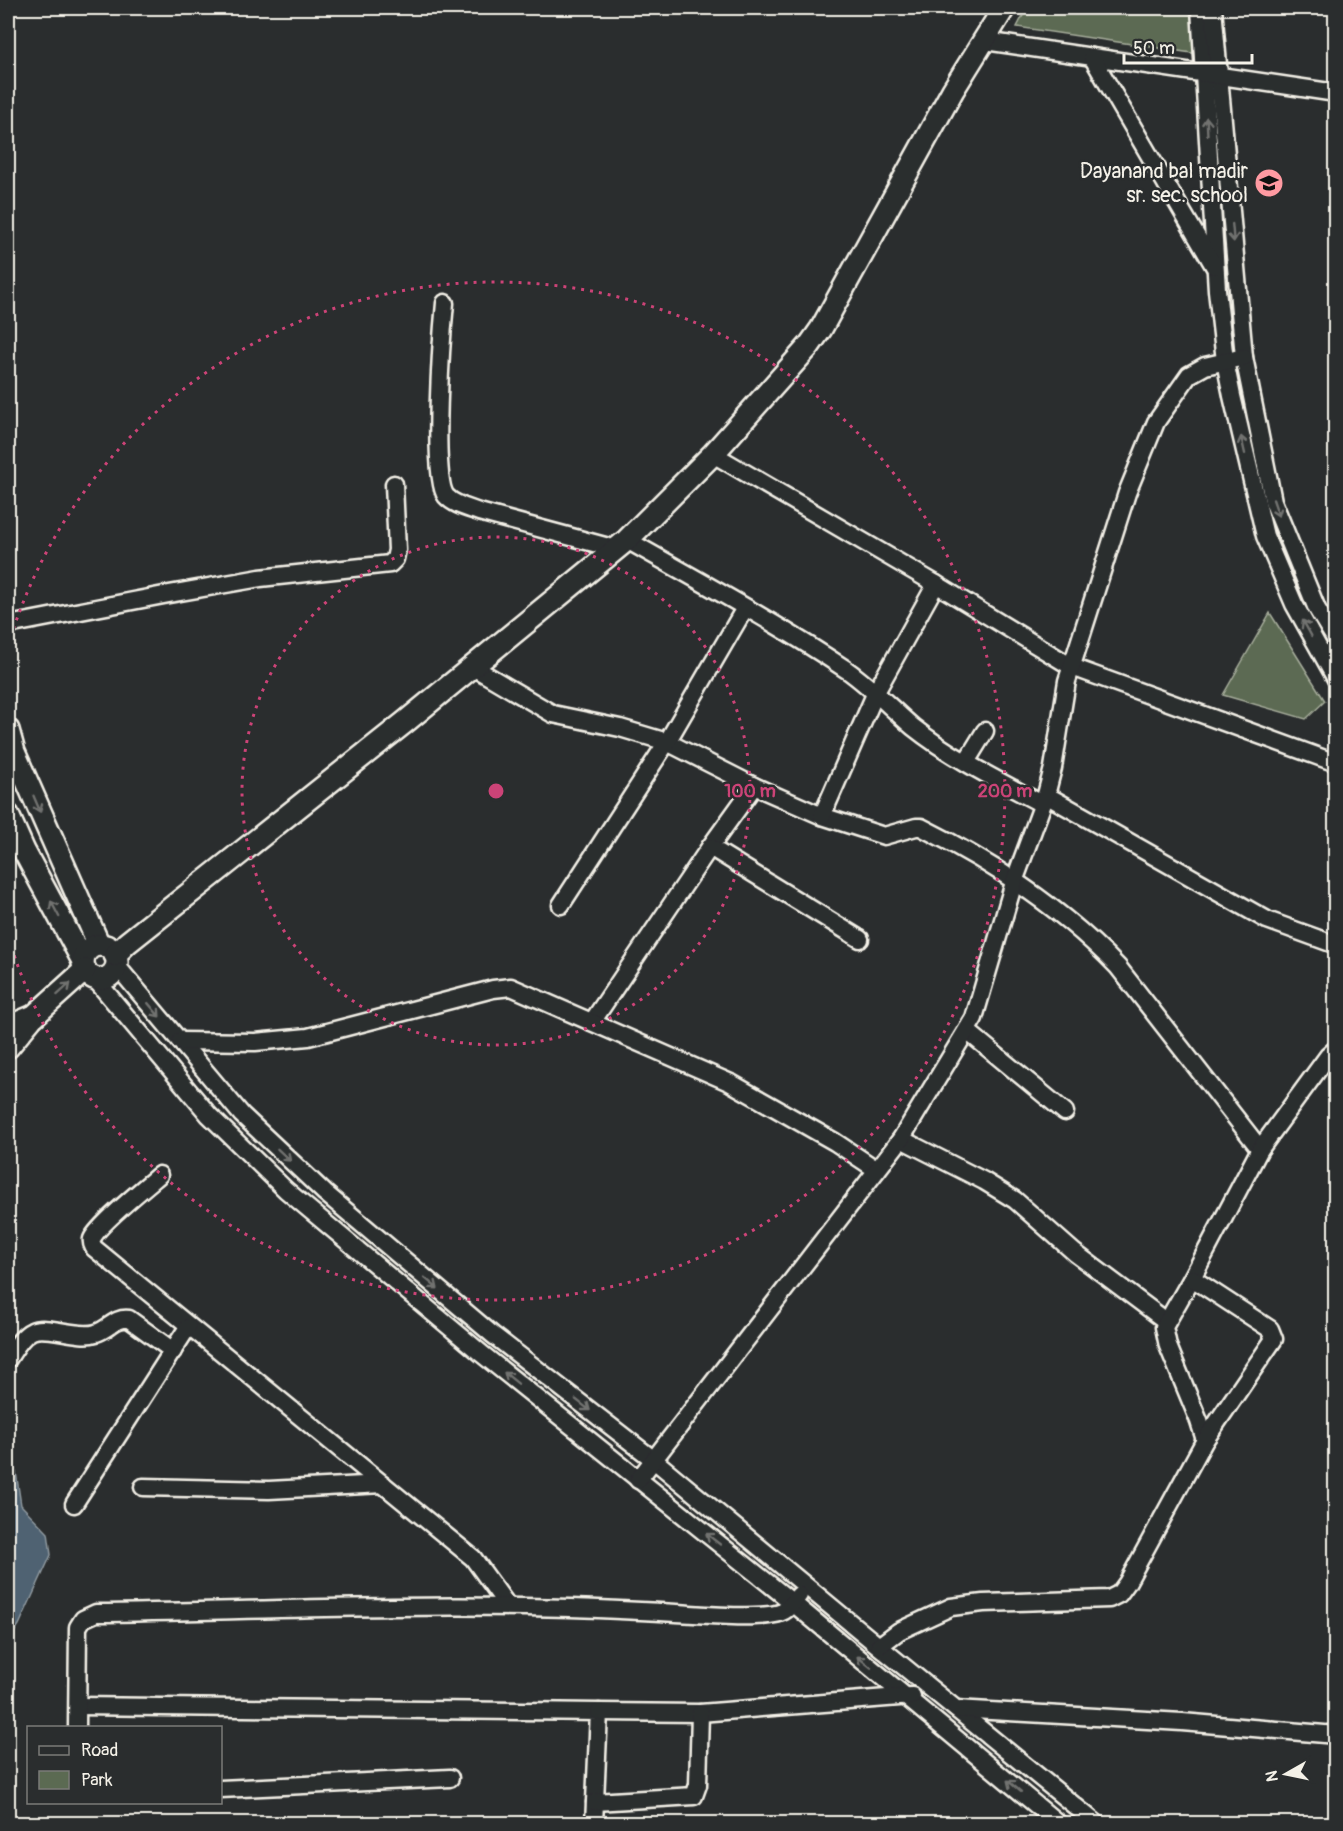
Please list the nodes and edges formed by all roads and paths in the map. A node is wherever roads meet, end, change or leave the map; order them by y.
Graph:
1 (1004, 8) edge
2 (1200, 8) edge
3 (1213, 8) edge
4 (985, 41) junction
5 (1092, 57) junction
6 (1202, 73) junction
7 (1220, 75) junction
8 (1335, 93) edge
9 (1229, 182) junction
10 (1210, 185) junction
11 (1216, 270) junction
12 (445, 303) dead end
13 (1244, 357) junction
14 (1225, 361) junction
15 (713, 454) junction
16 (394, 484) dead end
17 (621, 544) junction
18 (936, 584) junction
19 (745, 608) junction
20 (8, 625) edge
21 (1335, 640) edge
22 (472, 667) junction
23 (1072, 667) junction
24 (1335, 679) edge
25 (876, 692) junction
26 (8, 730) edge
27 (985, 731) dead end
28 (667, 742) junction
29 (966, 762) junction
30 (1335, 763) edge
31 (754, 786) junction
32 (1044, 800) junction
33 (8, 815) edge
34 (822, 816) junction
35 (710, 847) junction
36 (1015, 879) junction
37 (561, 905) dead end
38 (860, 939) dead end
39 (1335, 945) edge
40 (110, 955) junction
41 (87, 970) junction
42 (34, 1016) junction
43 (592, 1022) junction
44 (8, 1027) edge
45 (967, 1031) junction
46 (180, 1041) junction
47 (8, 1047) edge
48 (1333, 1055) edge
49 (1065, 1112) dead end
50 (901, 1139) junction
51 (1260, 1149) junction
52 (877, 1170) junction
53 (159, 1175) dead end
54 (1192, 1278) junction
55 (1166, 1321) junction
56 (188, 1327) junction
57 (173, 1351) junction
58 (8, 1359) edge
59 (1205, 1440) junction
60 (654, 1460) junction
61 (638, 1480) junction
62 (383, 1484) junction
63 (142, 1487) dead end
64 (74, 1504) dead end
65 (806, 1586) junction
66 (793, 1603) junction
67 (507, 1605) junction
68 (879, 1646) junction
69 (932, 1688) junction
70 (908, 1697) junction
71 (78, 1706) junction
72 (957, 1709) junction
73 (599, 1712) junction
74 (925, 1712) junction
75 (700, 1713) junction
76 (77, 1726) edge
77 (1335, 1735) edge
78 (450, 1778) dead end
79 (222, 1789) edge
80 (595, 1802) junction
81 (594, 1824) edge
82 (1059, 1824) edge
83 (1097, 1824) edge

1 - 4 main road
2 - 6 street
3 - 7 street
4 - 5 street
4 - 15 main road
5 - 6 street
5 - 11 street
6 - 7 street
10 -> 6 street
7 - 8 street
7 - 9 street
9 - 10 street
9 -> 13 street
10 - 11 street
11 - 14 street
12 - 17 street
13 - 14 street
13 -> 21 street
14 - 23 street
24 -> 14 street
15 - 17 main road
15 - 18 street
16 - 20 street
17 - 19 street
17 - 22 main road
18 - 23 street
18 - 25 street
19 - 25 street
19 - 28 street
22 - 28 street
22 - 40 main road
23 - 30 street
23 - 32 street
25 - 29 street
25 - 34 street
26 -> 40 main road
27 - 29 street
28 - 31 street
28 - 37 street
29 - 32 street
31 - 34 street
31 - 35 street
32 - 36 street
32 - 39 street
41 -> 33 main road
34 - 36 street
35 - 38 street
35 - 43 street
36 - 45 street
36 - 51 street
40 - 41 main road
40 - 41 main road
40 -> 46 street
42 -> 41 main road
61 -> 41 street
42 - 44 main road
42 - 47 main road
43 - 46 street
43 - 52 street
45 - 49 street
45 - 50 street
46 -> 60 street
48 - 51 street
50 - 52 street
50 - 55 street
51 - 54 street
52 - 60 street
53 - 56 street
54 - 55 street
54 - 59 street
55 - 59 street
56 - 57 street
56 - 62 street
57 - 58 street
57 - 64 street
59 - 68 street
60 - 61 street
60 - 65 street
66 -> 61 street
62 - 63 street
62 - 67 street
65 - 66 street
65 - 68 street
66 - 67 street
70 -> 66 street
67 - 71 street
68 - 69 street
69 - 70 street
69 - 72 street
70 - 74 street
70 - 75 street
71 - 73 street
71 - 76 street
72 - 74 street
72 - 77 street
72 - 83 street
73 - 75 street
73 - 80 street
82 -> 74 street
75 - 80 street
78 - 79 street
80 - 81 street

